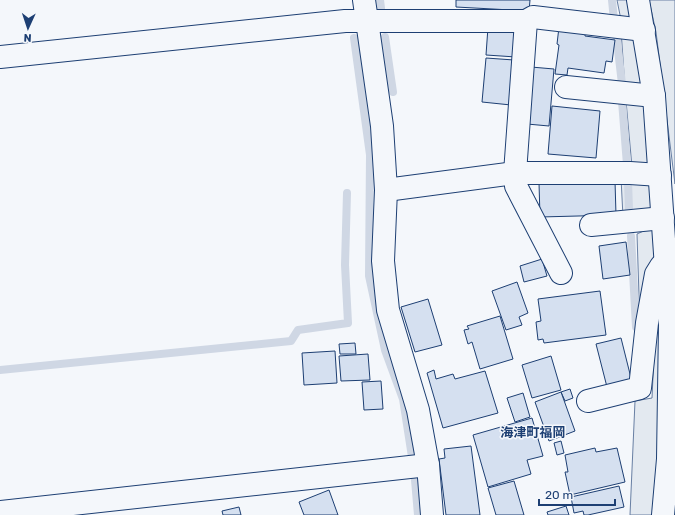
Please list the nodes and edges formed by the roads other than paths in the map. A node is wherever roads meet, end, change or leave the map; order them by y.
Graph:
1 (638, 0) edge
2 (366, 10) edge
3 (526, 21) junction
4 (644, 30) junction
5 (0, 57) edge
6 (566, 87) dead end
7 (654, 96) junction
8 (515, 174) junction
9 (660, 175) junction
10 (386, 190) junction
11 (663, 218) junction
12 (591, 225) dead end
13 (666, 259) junction
14 (561, 273) dead end
15 (588, 401) dead end
16 (428, 465) junction
17 (0, 512) edge
18 (432, 515) edge
19 (663, 515) edge

1 - 4 street
2 - 3 street
2 - 5 street
2 - 10 street
3 - 4 street
3 - 8 street
4 - 7 street
6 - 7 street
7 - 9 street
8 - 9 street
8 - 10 street
8 - 14 street
9 - 11 street
10 - 16 street
11 - 12 street
11 - 13 street
13 - 15 street
13 - 19 street
16 - 17 street
16 - 18 street

